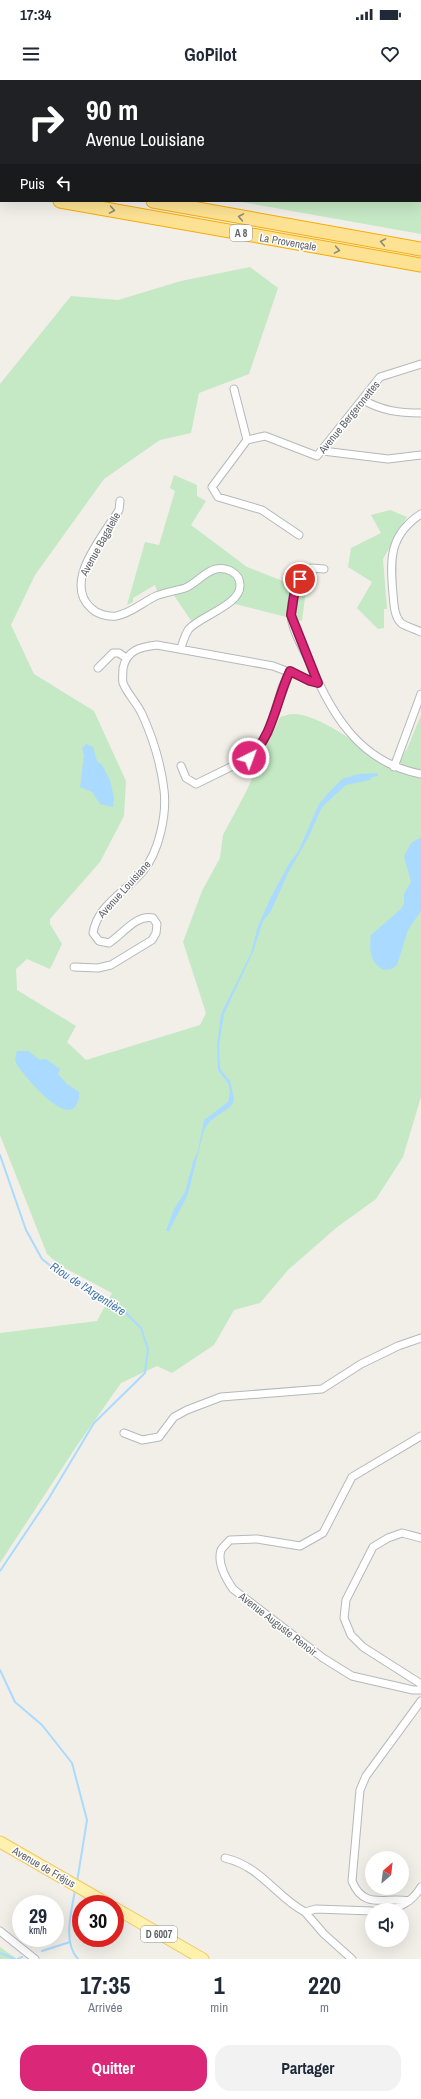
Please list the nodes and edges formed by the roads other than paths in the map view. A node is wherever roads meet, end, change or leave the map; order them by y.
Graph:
1 (66, 202) edge
2 (158, 202) edge
3 (421, 249) edge
4 (421, 265) edge
5 (421, 364) edge
6 (234, 389) dead end
7 (363, 400) junction
8 (421, 413) edge
9 (247, 440) junction
10 (323, 451) junction
11 (421, 455) edge
12 (120, 501) dead end
13 (421, 514) edge
14 (299, 535) dead end
15 (324, 570) dead end
16 (421, 632) edge
17 (181, 648) junction
18 (126, 658) junction
19 (98, 668) dead end
20 (290, 671) junction
21 (318, 683) junction
22 (421, 694) edge
23 (181, 766) dead end
24 (394, 767) junction
25 (421, 774) edge
26 (74, 967) dead end
27 (421, 1338) edge
28 (124, 1433) dead end
29 (421, 1436) edge
30 (421, 1538) edge
31 (421, 1684) edge
32 (421, 1690) edge
33 (421, 1701) edge
34 (0, 1842) edge
35 (225, 1858) dead end
36 (421, 1887) edge
37 (92, 1895) edge
38 (409, 1901) junction
39 (405, 1903) edge
40 (365, 1911) edge
41 (305, 1912) junction
42 (124, 1913) edge
43 (0, 1931) edge
44 (35, 1959) edge
45 (203, 1959) edge
46 (352, 1959) edge

1 -> 4 highway, La Provençale / A 8
3 -> 2 highway, La Provençale / A 8
5 - 7 street, Avenue Bergeronettes
6 - 9 street
7 - 8 street
7 - 10 street, Avenue Bergeronettes
9 - 10 street, Avenue Bergeronettes
9 - 14 street
10 - 11 street
12 - 17 street, Avenue Bagatelle
13 - 16 street
15 - 21 street
17 - 18 street
17 - 20 street
18 - 19 street
18 - 26 street, Avenue Louisiane
20 - 21 street
20 - 23 street
21 - 24 street
22 - 24 street
24 - 25 street
27 - 28 street
29 - 32 street, Avenue Auguste Renoir
30 - 31 street
33 - 38 street
34 - 37 main road, Avenue de Fréjus
35 - 41 street
36 - 38 street
38 - 39 street
40 - 41 street
41 - 46 street
42 - 45 main road, D 6007
43 - 44 street

